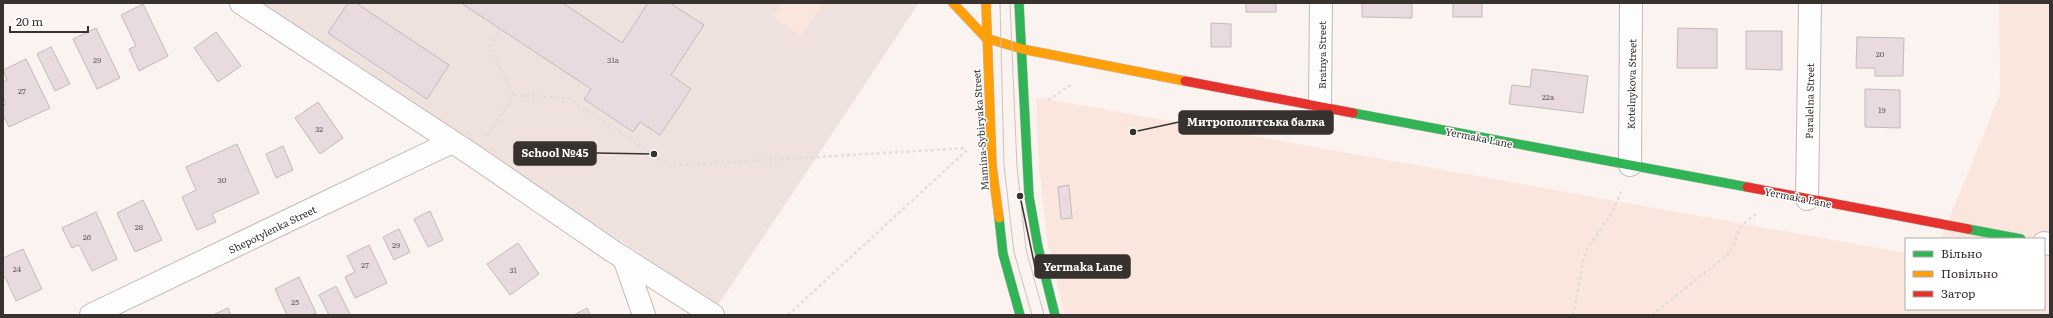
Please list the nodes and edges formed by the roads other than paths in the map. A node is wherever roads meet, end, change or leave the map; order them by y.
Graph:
1 (241, 3) edge
2 (954, 3) edge
3 (986, 3) edge
4 (1019, 3) edge
5 (1321, 3) edge
6 (1631, 3) edge
7 (1810, 3) edge
8 (986, 38) junction
9 (1022, 49) junction
10 (1320, 108) junction
11 (452, 142) junction
12 (1630, 166) junction
13 (1807, 199) junction
14 (2016, 238) edge
15 (624, 258) junction
16 (91, 315) edge
17 (644, 315) edge
18 (714, 315) edge
19 (1020, 315) edge
20 (1055, 315) edge

1 - 11 street
2 - 8 street
3 - 8 street, Mamina-Sybiryaka Street
4 - 9 street
5 - 10 street, Bratnya Street
6 - 12 street, Kotelnykova Street
7 - 13 street, Paralelna Street
8 - 9 street, Yermaka Lane
8 - 19 street, Mamina-Sybiryaka Street
9 - 10 street, Yermaka Lane
9 - 20 street
10 - 12 street, Yermaka Lane
11 - 15 street
11 - 16 street, Shepotylenka Street
12 - 13 street, Yermaka Lane
13 - 14 street, Yermaka Lane
15 - 17 street
15 - 18 street

